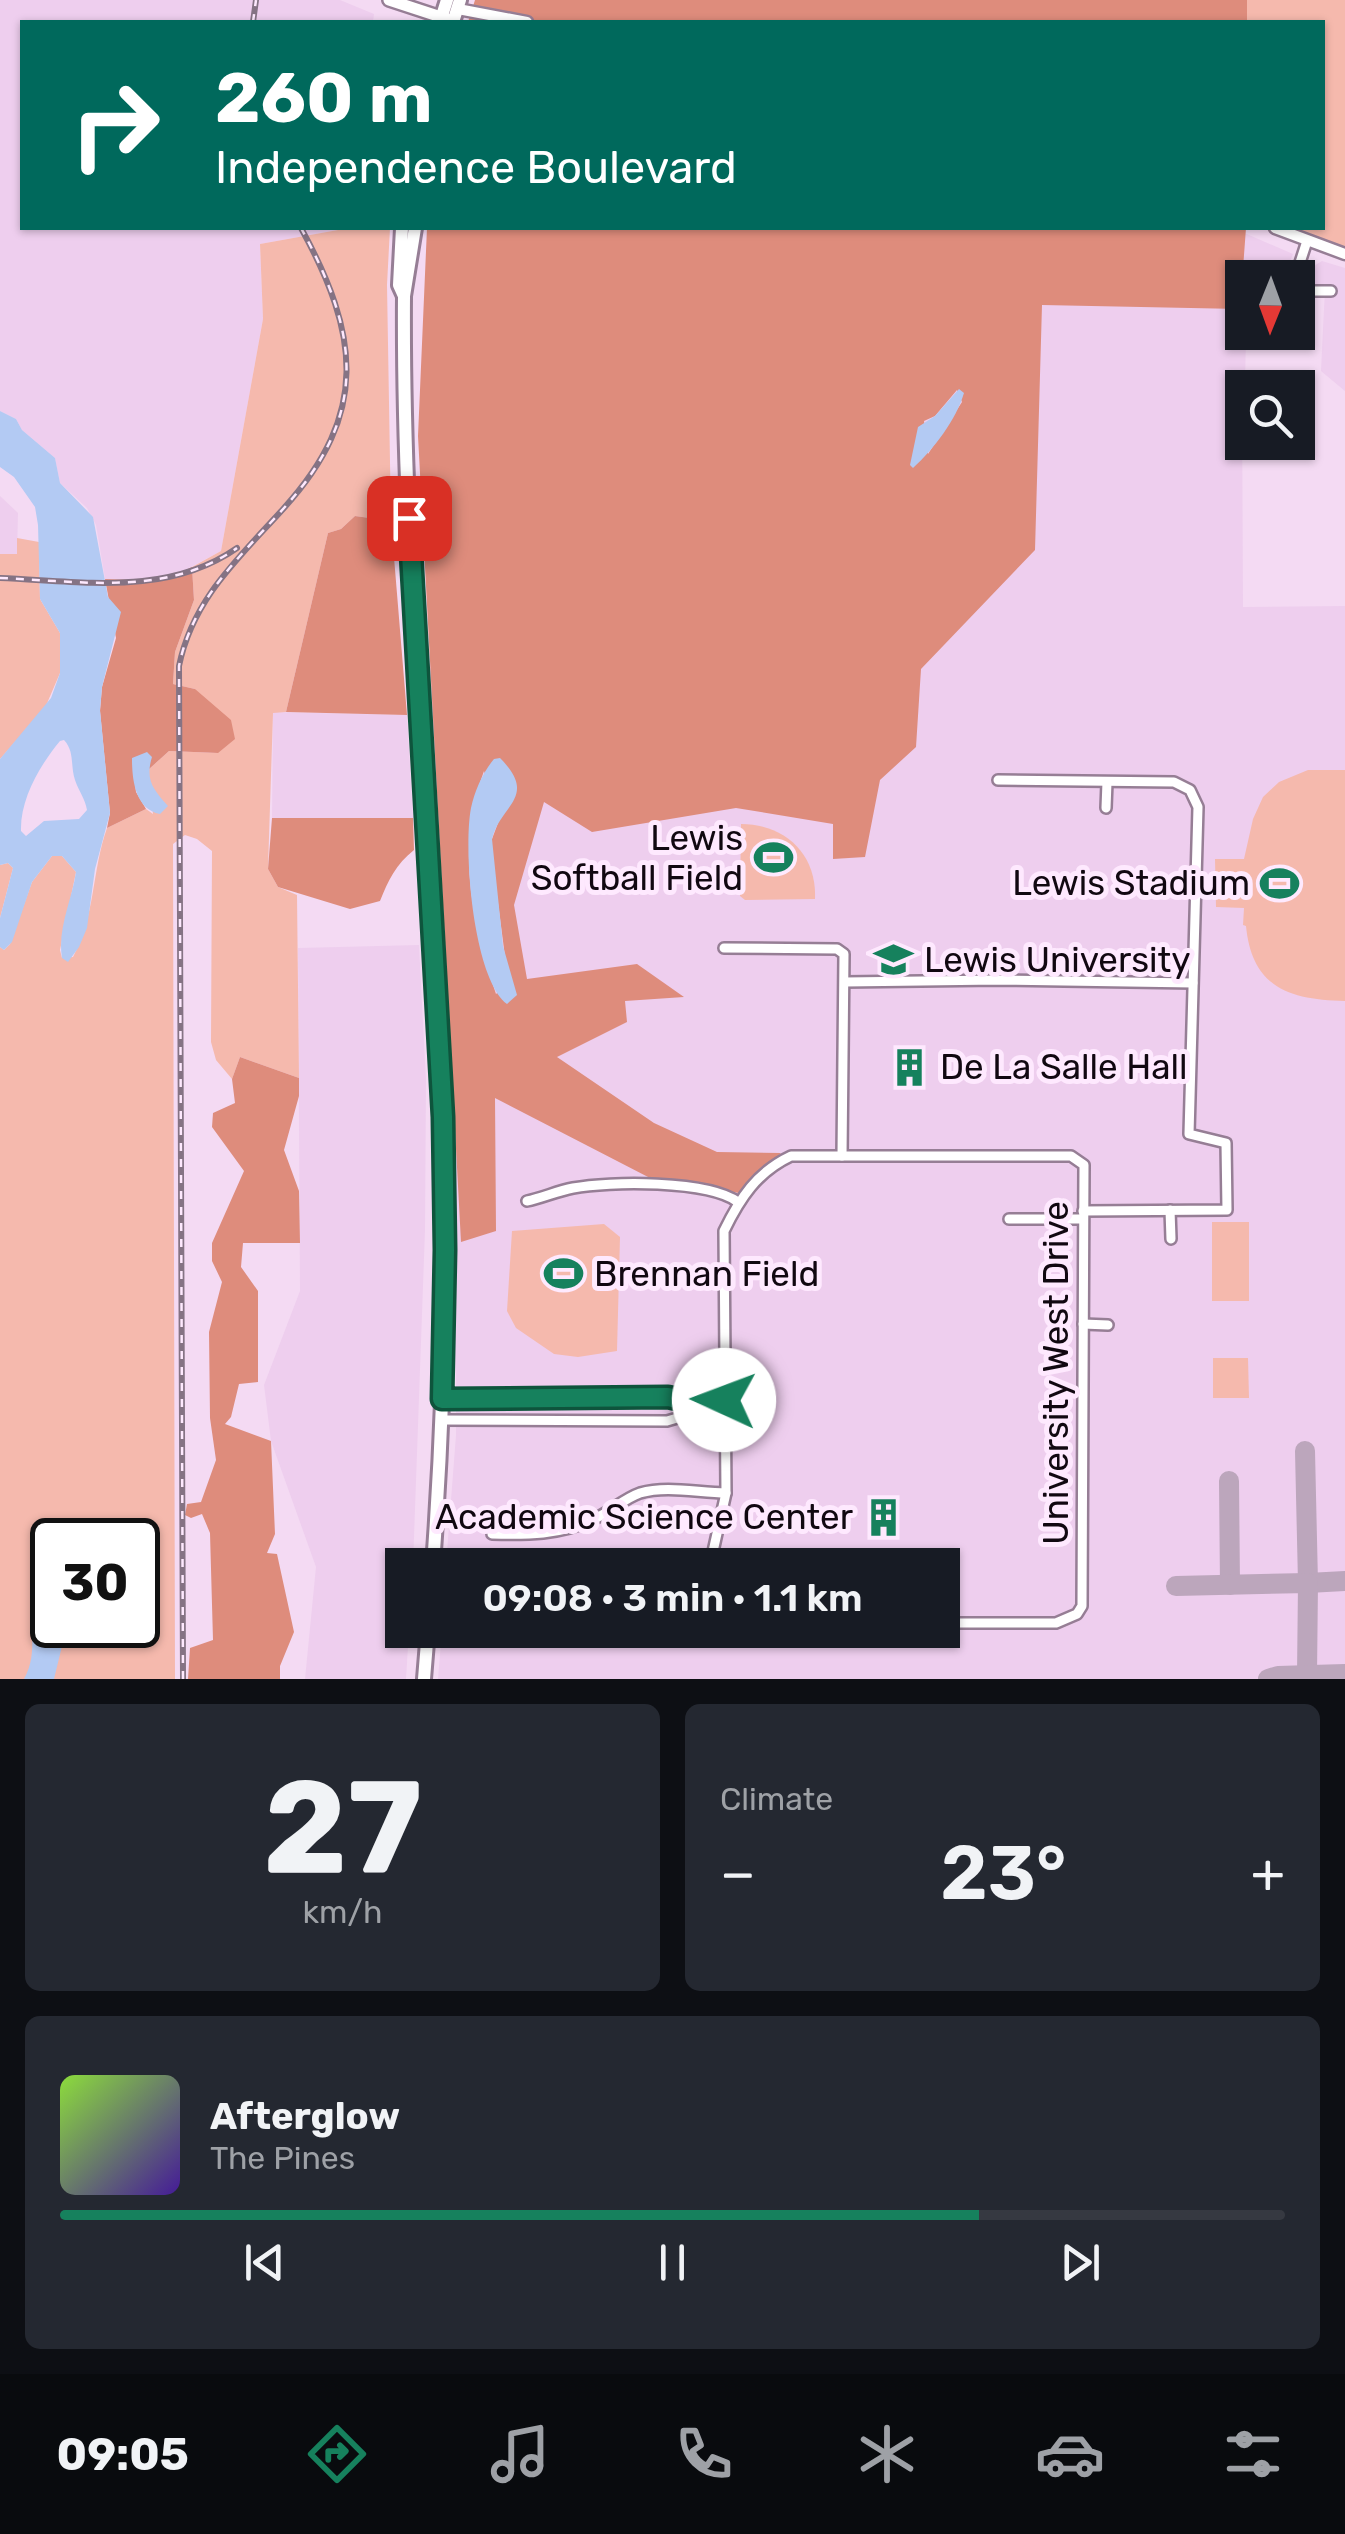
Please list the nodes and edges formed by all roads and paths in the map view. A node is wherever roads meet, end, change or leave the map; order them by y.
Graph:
1 (389, 0) edge
2 (449, 12) edge
3 (511, 20) edge
4 (402, 230) edge
5 (414, 230) edge
6 (1280, 230) edge
7 (1308, 242) junction
8 (1345, 254) edge
9 (1302, 260) edge
10 (1315, 291) edge
11 (1331, 291) dead end
12 (404, 296) junction
13 (998, 780) dead end
14 (1106, 782) junction
15 (1106, 808) dead end
16 (724, 948) dead end
17 (845, 982) junction
18 (1193, 983) junction
19 (842, 1156) junction
20 (526, 1201) dead end
21 (738, 1202) junction
22 (1170, 1210) junction
23 (1083, 1215) junction
24 (1009, 1220) dead end
25 (1171, 1239) dead end
26 (1084, 1324) junction
27 (1108, 1324) dead end
28 (493, 1398) junction
29 (442, 1399) junction
30 (724, 1400) junction
31 (725, 1416) junction
32 (442, 1420) junction
33 (492, 1422) junction
34 (726, 1493) junction
35 (492, 1534) dead end
36 (434, 1548) edge
37 (714, 1548) edge
38 (960, 1623) edge
39 (427, 1648) edge
40 (424, 1679) edge

1 - 2 main road
2 - 3 street
4 - 12 main road
5 - 12 main road
6 - 7 street
7 - 8 street
7 - 9 street
10 - 11 street
12 - 29 main road
13 - 14 street
14 - 15 street
14 - 18 street
16 - 17 street
17 - 18 street
17 - 19 street
18 - 22 street
19 - 21 street
19 - 23 street, University West Drive
20 - 21 street
21 - 30 street
22 - 23 street
22 - 25 street
23 - 24 street
23 - 26 street, University West Drive
26 - 27 street
26 - 38 street, University West Drive
28 - 29 street
28 - 30 street
28 - 33 street
29 - 32 main road
30 - 31 street
31 - 33 street
31 - 34 street
32 - 33 street
32 - 36 main road
34 - 35 street
34 - 37 street
39 - 40 main road

